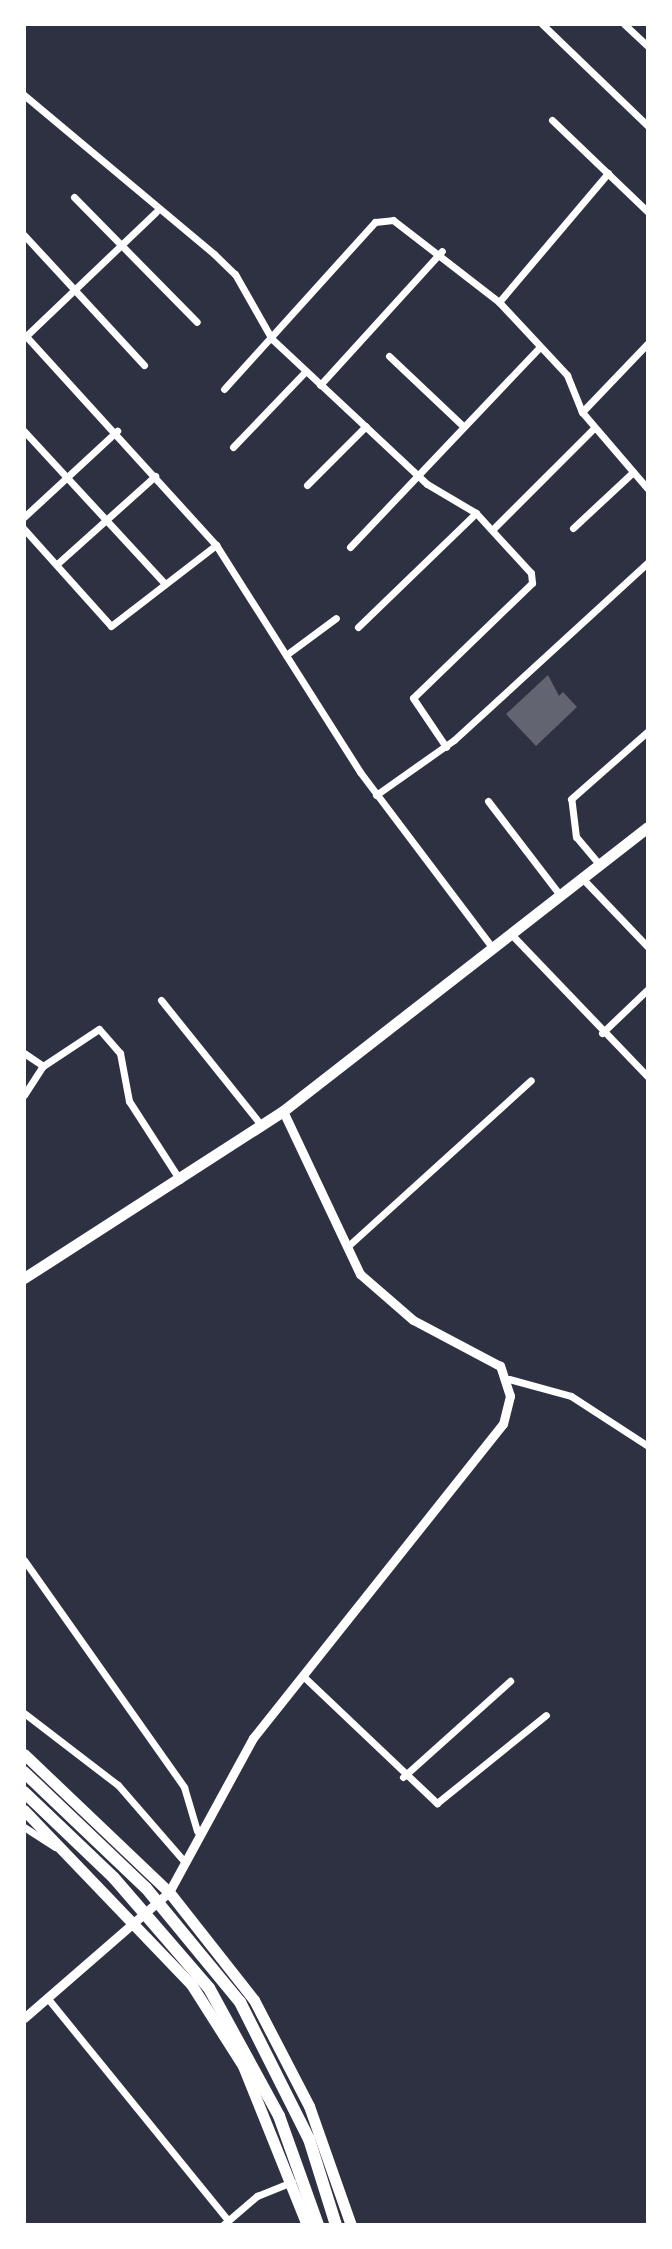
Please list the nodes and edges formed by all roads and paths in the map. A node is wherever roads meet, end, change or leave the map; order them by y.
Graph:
1 (542, 24) edge
2 (624, 24) edge
3 (648, 46) edge
4 (24, 95) edge
5 (552, 120) dead end
6 (648, 126) edge
7 (608, 173) junction
8 (74, 197) dead end
9 (156, 212) junction
10 (648, 212) edge
11 (24, 235) edge
12 (122, 244) junction
13 (442, 251) junction
14 (75, 290) junction
15 (499, 302) junction
16 (197, 322) dead end
17 (25, 336) edge
18 (272, 339) junction
19 (648, 343) edge
20 (540, 347) junction
21 (389, 356) dead end
22 (144, 365) dead end
23 (305, 372) junction
24 (320, 385) junction
25 (224, 389) dead end
26 (582, 412) junction
27 (462, 425) junction
28 (366, 426) junction
29 (594, 428) junction
30 (24, 431) edge
31 (117, 431) junction
32 (233, 447) dead end
33 (415, 472) junction
34 (633, 472) junction
35 (155, 476) junction
36 (67, 479) junction
37 (307, 485) dead end
38 (648, 489) edge
39 (476, 513) junction
40 (24, 517) edge
41 (106, 519) junction
42 (573, 528) dead end
43 (24, 529) edge
44 (493, 529) junction
45 (216, 545) junction
46 (350, 547) dead end
47 (648, 562) edge
48 (57, 564) junction
49 (165, 584) junction
50 (336, 618) dead end
51 (358, 627) dead end
52 (286, 655) junction
53 (648, 731) edge
54 (446, 747) junction
55 (376, 795) junction
56 (488, 801) dead end
57 (648, 827) edge
58 (599, 864) junction
59 (581, 877) junction
60 (559, 894) junction
61 (510, 933) junction
62 (492, 947) junction
63 (648, 947) edge
64 (648, 989) edge
65 (161, 1000) dead end
66 (602, 1033) junction
67 (24, 1053) edge
68 (43, 1066) junction
69 (648, 1077) edge
70 (531, 1080) dead end
71 (24, 1095) edge
72 (283, 1111) junction
73 (261, 1125) junction
74 (180, 1180) junction
75 (347, 1247) junction
76 (24, 1278) edge
77 (509, 1379) junction
78 (648, 1446) edge
79 (24, 1560) edge
80 (303, 1676) junction
81 (510, 1681) dead end
82 (24, 1713) edge
83 (546, 1715) dead end
84 (24, 1754) edge
85 (24, 1772) edge
86 (403, 1777) junction
87 (24, 1792) edge
88 (24, 1810) edge
89 (24, 1827) edge
90 (197, 1831) junction
91 (183, 1860) junction
92 (76, 1862) junction
93 (169, 1892) junction
94 (139, 1923) junction
95 (49, 2000) junction
96 (24, 2018) edge
97 (293, 2182) junction
98 (225, 2222) edge
99 (307, 2225) edge
100 (318, 2225) edge
101 (336, 2225) edge
102 (351, 2225) edge

1 - 6 street
2 - 3 street
4 - 9 street
5 - 7 street
7 - 10 street
7 - 15 street
8 - 12 street
9 - 12 street
9 - 18 street
11 - 14 street
12 - 14 street
12 - 16 street
13 - 15 street
13 - 18 street
13 - 24 street
14 - 17 street
14 - 22 street
15 - 20 street
17 - 31 street
18 - 23 street
18 - 25 street
19 - 26 street
20 - 26 street
20 - 27 street
21 - 27 street
23 - 24 street
23 - 32 street
24 - 28 street
26 - 29 street
27 - 33 street
28 - 33 street
28 - 37 street
29 - 34 street
29 - 44 street
30 - 36 street
31 - 35 street
31 - 36 street
33 - 39 street
33 - 46 street
34 - 38 street
34 - 42 street
35 - 41 street
35 - 45 street
36 - 40 street
36 - 41 street
39 - 44 street
39 - 51 street
41 - 48 street
41 - 49 street
43 - 48 street
44 - 54 street
45 - 49 street
45 - 52 street
47 - 54 street
48 - 49 street
50 - 52 street
52 - 55 street
53 - 58 street
54 - 55 street
55 - 62 street
56 - 60 street
57 - 58 main road
58 - 59 main road
59 - 60 main road
59 - 63 street
60 - 61 main road
61 - 62 main road
61 - 66 street
62 - 72 main road
64 - 66 street
65 - 73 street
66 - 69 street
67 - 68 street
68 - 71 street
68 - 74 street
70 - 75 street
72 - 73 main road
72 - 75 street
73 - 74 main road
74 - 76 main road
75 - 77 street
77 - 78 street
77 - 80 street
79 - 90 street
80 - 86 street
80 - 90 street
81 - 86 street
82 - 91 street
83 - 86 street
84 - 93 main road
85 - 101 highway
87 - 100 highway
88 - 92 main road
89 - 92 street
90 - 91 street
91 - 93 street
92 - 94 main road
93 - 94 street
93 - 102 main road
94 - 95 street
94 - 97 main road
95 - 96 street
95 - 98 street
97 - 98 street
97 - 99 main road

